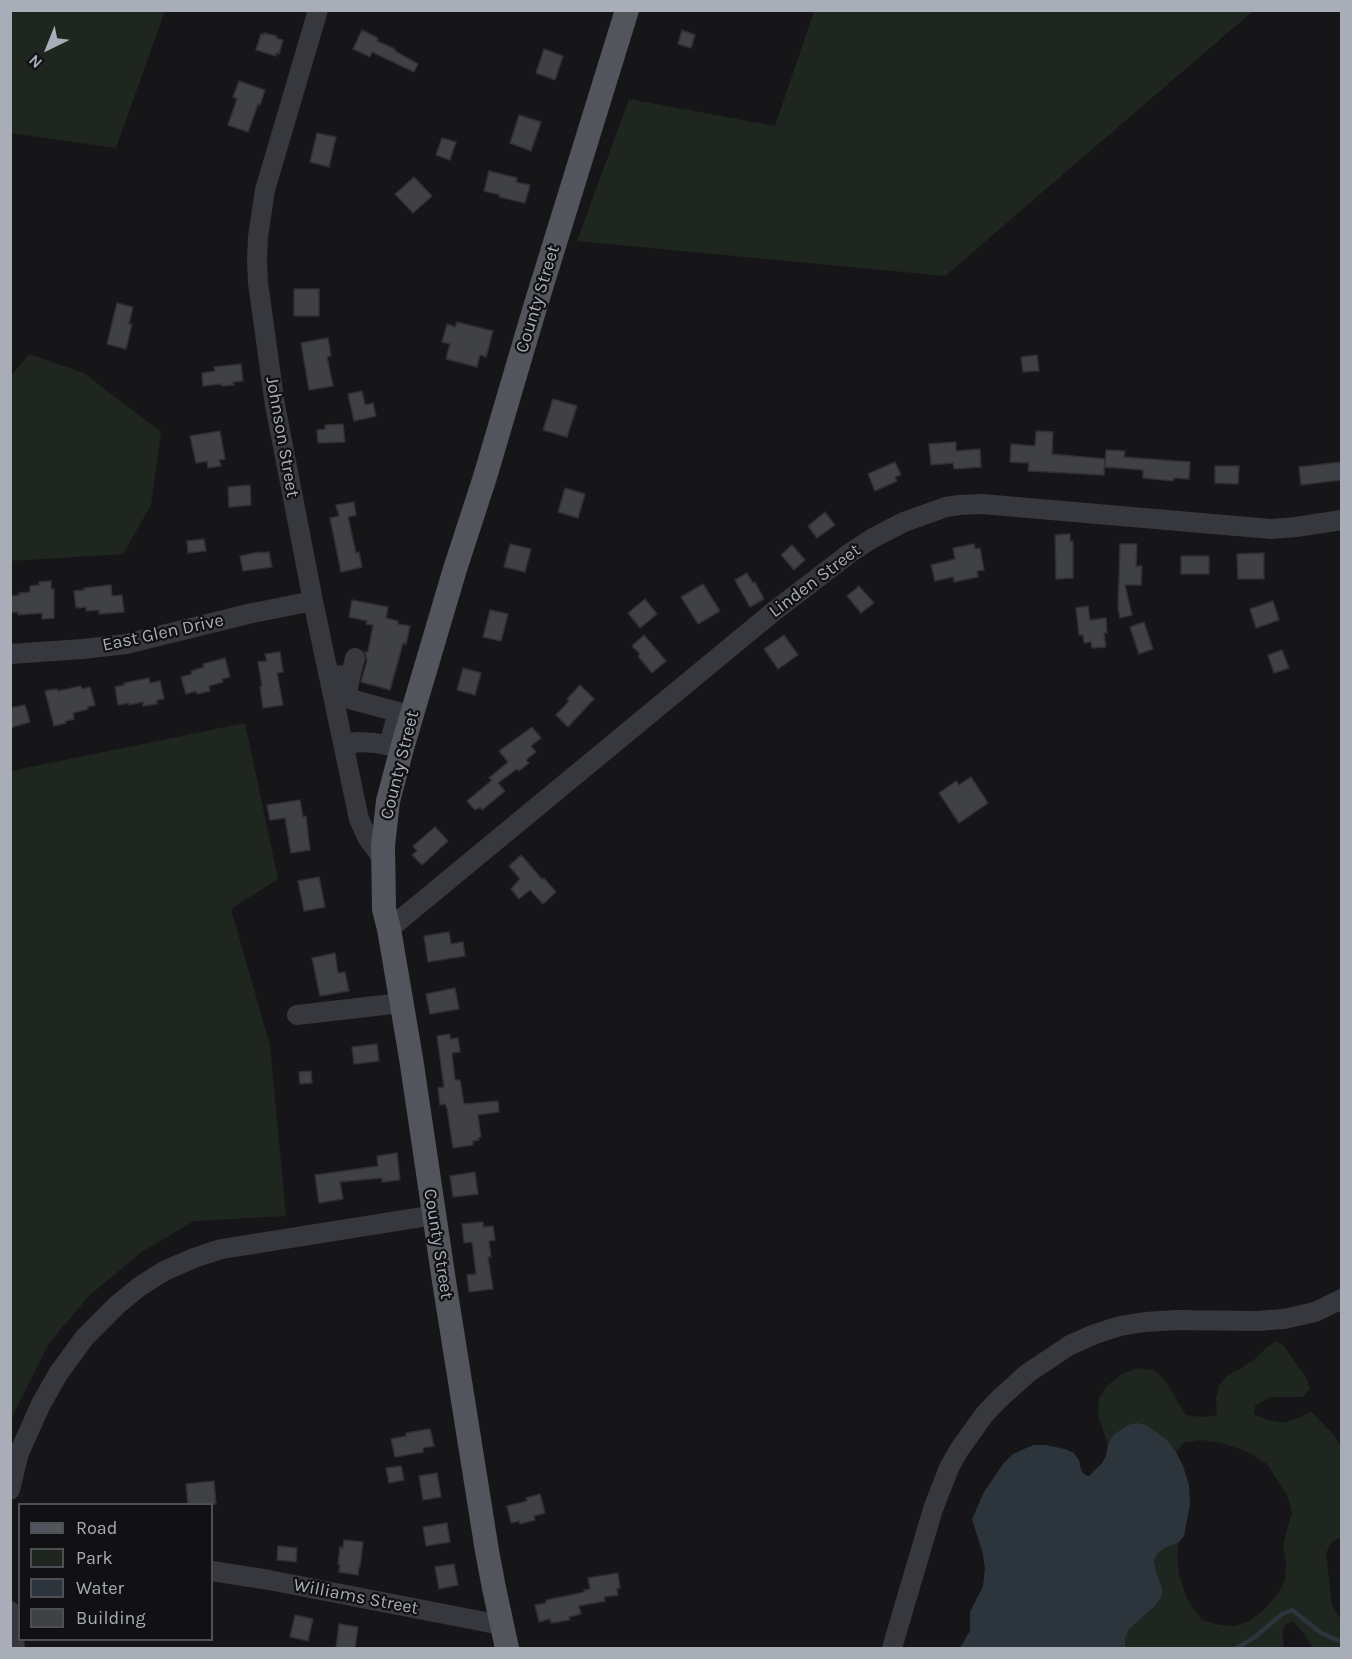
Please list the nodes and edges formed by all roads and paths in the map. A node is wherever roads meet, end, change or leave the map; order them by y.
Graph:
1 (318, 10) edge
2 (627, 10) edge
3 (1341, 520) edge
4 (313, 601) junction
5 (10, 654) edge
6 (355, 658) dead end
7 (329, 674) junction
8 (350, 678) junction
9 (354, 701) junction
10 (350, 745) junction
11 (395, 746) junction
12 (383, 859) junction
13 (389, 929) junction
14 (402, 1003) junction
15 (297, 1015) dead end
16 (434, 1215) junction
17 (1341, 1299) edge
18 (10, 1490) edge
19 (213, 1571) edge
20 (10, 1612) edge
21 (501, 1625) junction
22 (15, 1648) edge
23 (507, 1648) edge
24 (892, 1648) edge

1 - 4 street, Johnson Street
2 - 11 main road, County Street
3 - 13 street, Linden Street
4 - 5 street, East Glen Drive
4 - 7 street, Johnson Street
6 - 8 street
7 - 8 street
7 - 10 street, Johnson Street
8 - 9 street
9 - 10 street
9 - 11 street
10 - 11 street
10 - 12 street, Johnson Street
11 - 12 main road, County Street
12 - 13 main road, County Street
13 - 14 main road, County Street
14 - 15 street
14 - 16 main road, County Street
16 - 18 street
16 - 21 main road, County Street
17 - 24 street
19 - 21 street, Williams Street
20 - 22 street
21 - 23 main road, County Street

